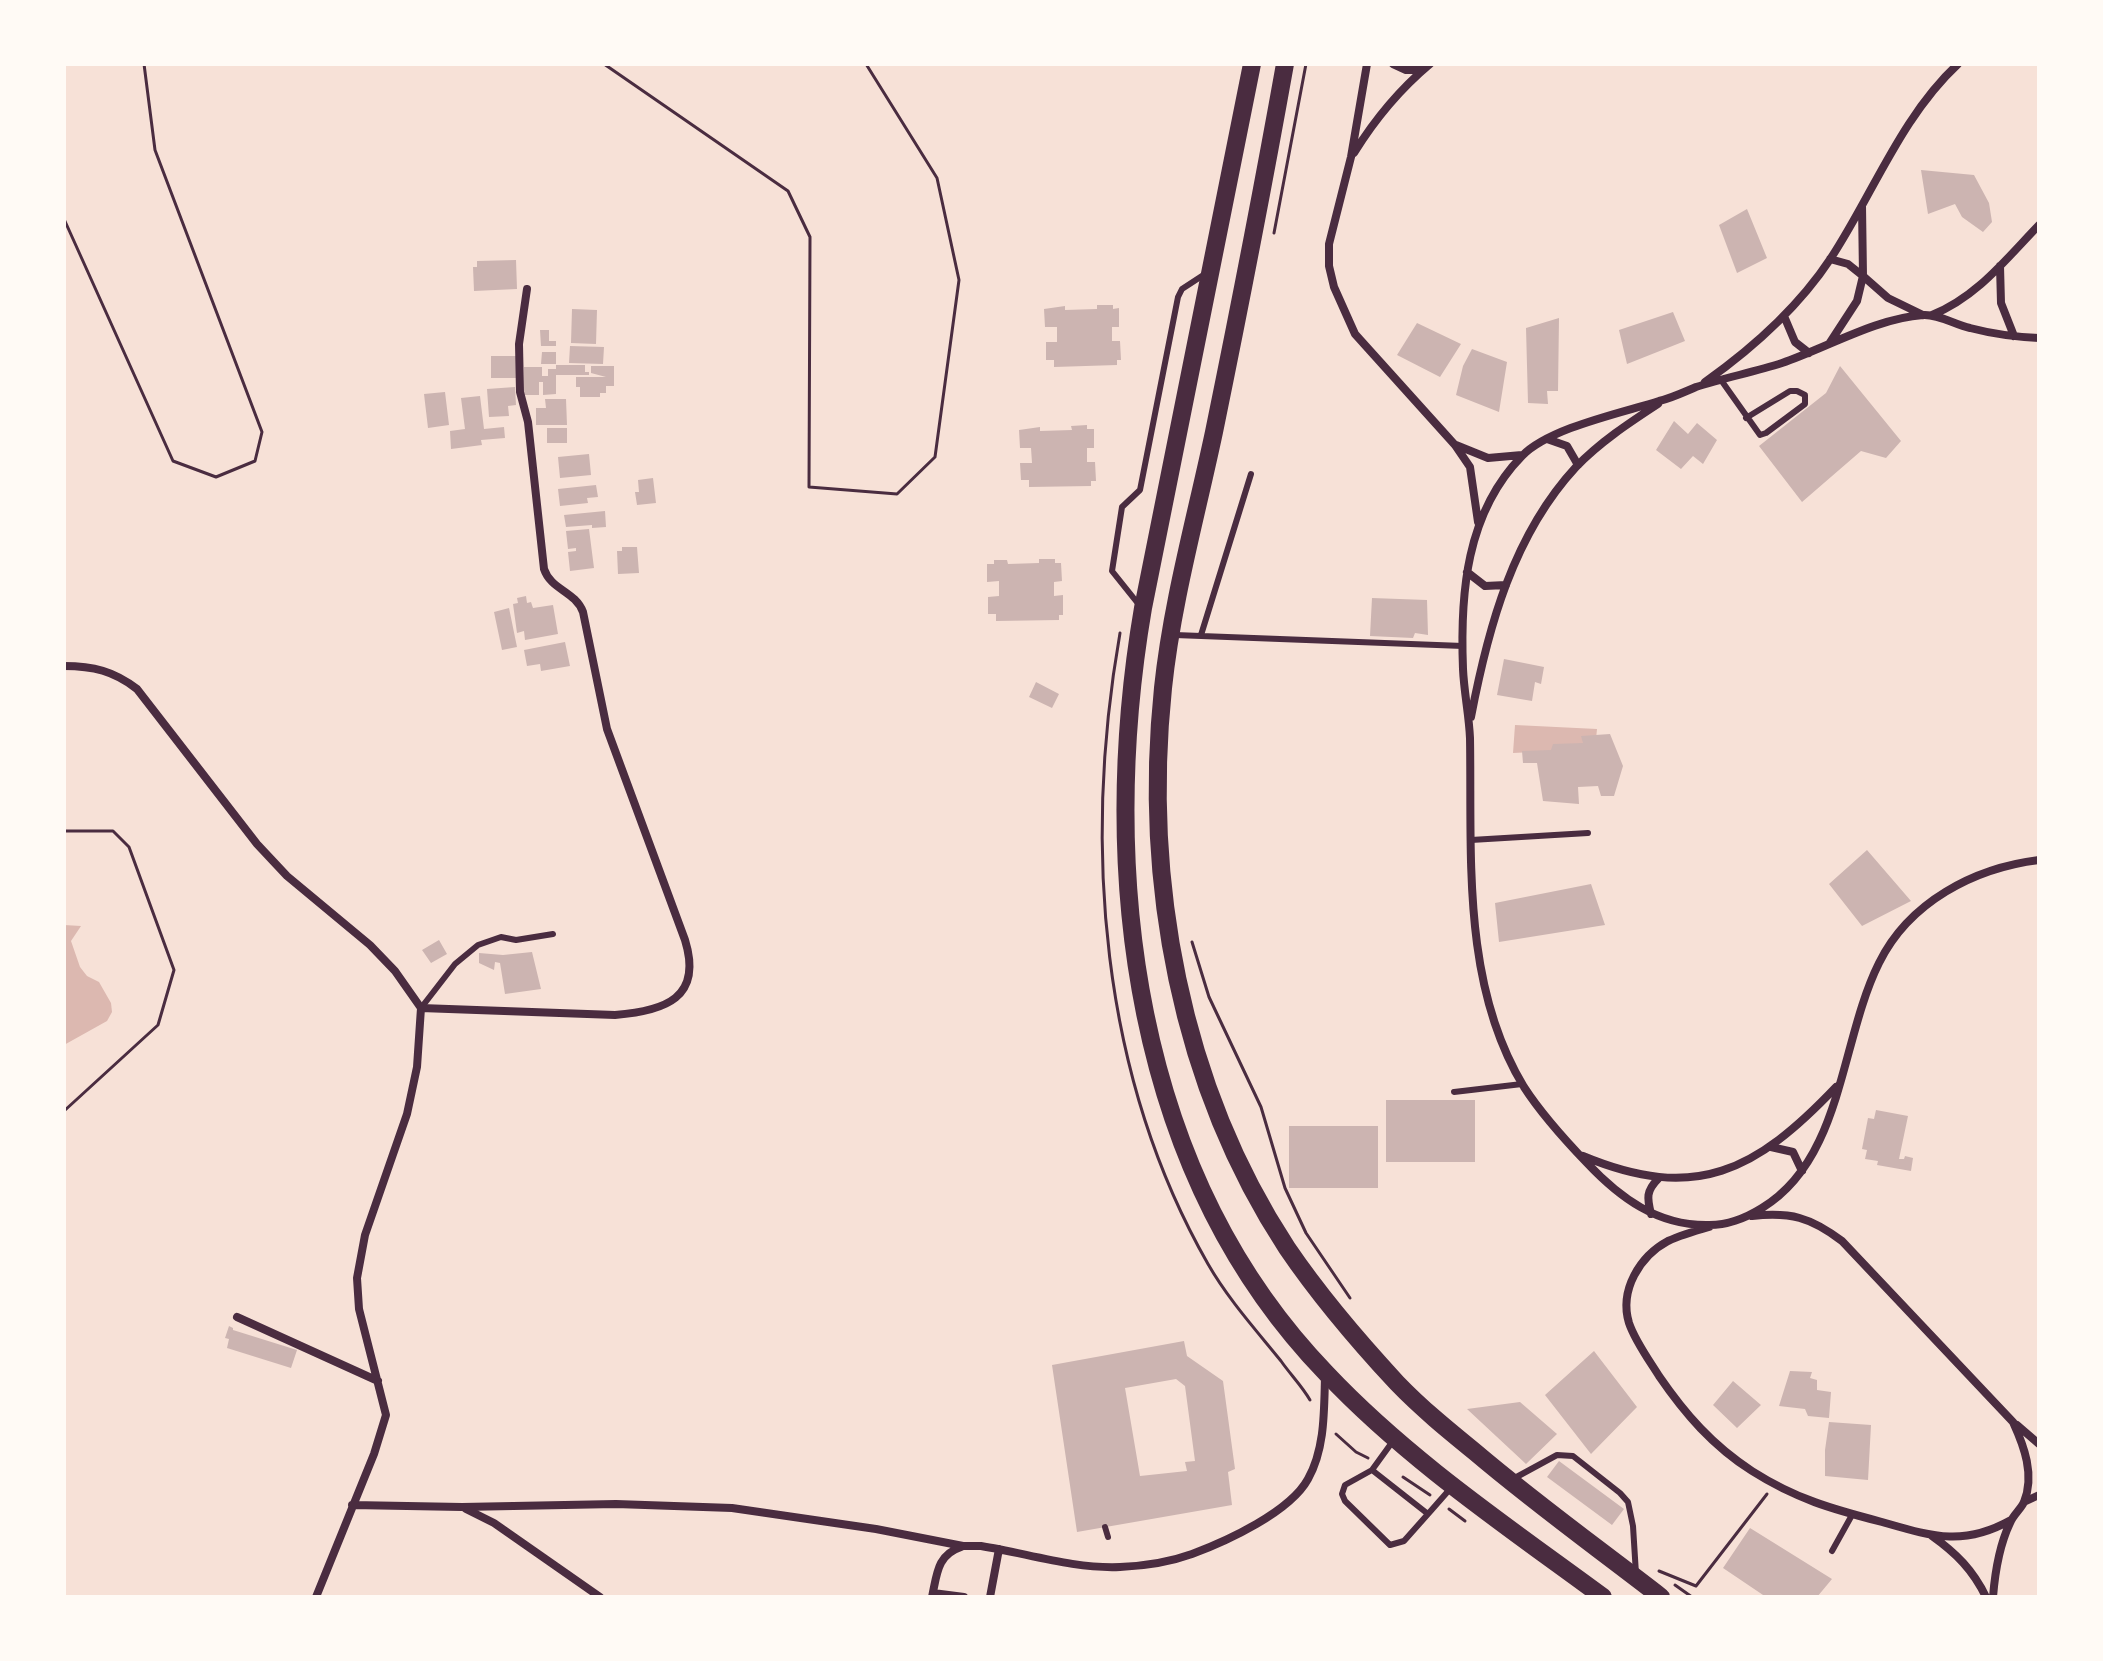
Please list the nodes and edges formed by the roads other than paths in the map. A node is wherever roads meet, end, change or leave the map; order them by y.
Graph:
1 (1252, 64) edge
2 (1285, 64) edge
3 (1367, 64) edge
4 (1393, 64) edge
5 (1958, 64) edge
6 (1426, 67) edge
7 (1351, 157) junction
8 (1862, 205) junction
9 (2039, 225) edge
10 (1830, 259) junction
11 (2000, 266) junction
12 (1212, 270) junction
13 (1863, 276) junction
14 (527, 289) dead end
15 (1927, 315) junction
16 (1784, 316) junction
17 (2014, 336) junction
18 (2039, 338) edge
19 (1829, 345) junction
20 (1809, 353) junction
21 (1721, 380) junction
22 (1698, 387) junction
23 (1664, 400) junction
24 (1746, 418) junction
25 (1547, 439) junction
26 (1455, 445) junction
27 (1522, 455) junction
28 (1578, 465) junction
29 (1251, 474) dead end
30 (1478, 523) junction
31 (1467, 572) junction
32 (1506, 585) junction
33 (1143, 608) junction
34 (1171, 635) junction
35 (1201, 635) junction
36 (1463, 646) junction
37 (64, 666) edge
38 (1469, 725) junction
39 (1588, 833) dead end
40 (1471, 840) junction
41 (2039, 860) edge
42 (553, 934) dead end
43 (421, 1008) junction
44 (1522, 1084) junction
45 (1840, 1084) junction
46 (1454, 1092) dead end
47 (1771, 1147) junction
48 (1578, 1154) junction
49 (1802, 1171) junction
50 (1658, 1179) junction
51 (1651, 1214) junction
52 (1750, 1216) junction
53 (1713, 1226) junction
54 (237, 1317) dead end
55 (1325, 1373) junction
56 (378, 1381) junction
57 (2013, 1422) junction
58 (1395, 1438) junction
59 (2039, 1444) edge
60 (1372, 1470) junction
61 (1509, 1481) junction
62 (1454, 1485) junction
63 (2039, 1495) edge
64 (2024, 1502) junction
65 (352, 1505) junction
66 (462, 1507) junction
67 (1428, 1514) junction
68 (1852, 1515) junction
69 (2011, 1520) junction
70 (1105, 1527) dead end
71 (1930, 1535) junction
72 (1108, 1537) dead end
73 (963, 1546) junction
74 (999, 1549) junction
75 (1832, 1551) dead end
76 (1636, 1578) junction
77 (933, 1595) edge
78 (316, 1597) edge
79 (600, 1597) edge
80 (964, 1597) edge
81 (990, 1597) edge
82 (1603, 1597) edge
83 (1661, 1597) edge
84 (1986, 1597) edge
85 (1993, 1597) edge

1 - 12 main road
2 - 34 main road
3 - 7 street
4 - 6 street
5 - 8 street
6 - 7 street
7 - 26 street
8 - 10 street
8 - 13 street
9 - 11 street
10 - 13 street
10 - 16 street
11 - 15 street
11 - 17 street
12 - 33 main road
12 - 33 lane
13 - 15 street
13 - 19 street
14 - 43 street
15 - 17 street
15 - 19 street
16 - 20 street
16 - 22 street
17 - 18 street
19 - 20 street
20 - 21 street
21 - 22 street
21 - 24 lane
22 - 23 street
23 - 25 street
23 - 28 street
24 - 24 lane
25 - 27 street
25 - 28 street
26 - 27 street
26 - 30 street
27 - 30 street
28 - 32 street
29 - 35 lane
30 - 31 street
31 - 32 street
31 - 36 street
32 - 38 street
33 - 55 main road
34 - 35 lane
34 - 61 main road
35 - 36 lane
36 - 38 street
37 - 43 street
38 - 40 street
39 - 40 lane
40 - 44 street
41 - 45 street
42 - 43 lane
43 - 56 street
44 - 46 lane
44 - 48 street
45 - 47 street
45 - 49 street
47 - 49 street
47 - 50 street
48 - 50 street
48 - 51 street
49 - 52 street
50 - 51 street
51 - 53 street
52 - 53 street
52 - 57 street
53 - 68 street
54 - 56 street
55 - 58 main road
55 - 74 street
56 - 65 street
57 - 59 street
57 - 64 street
58 - 60 lane
58 - 62 main road
60 - 67 lane
60 - 67 lane
61 - 76 main road
61 - 76 lane
62 - 67 lane
62 - 82 main road
63 - 64 street
64 - 69 street
65 - 66 street
65 - 78 street
66 - 73 street
66 - 79 street
68 - 71 street
68 - 75 lane
69 - 71 street
69 - 85 street
70 - 72 lane
71 - 84 street
73 - 74 street
73 - 77 street
74 - 81 street
76 - 83 main road
77 - 80 street

